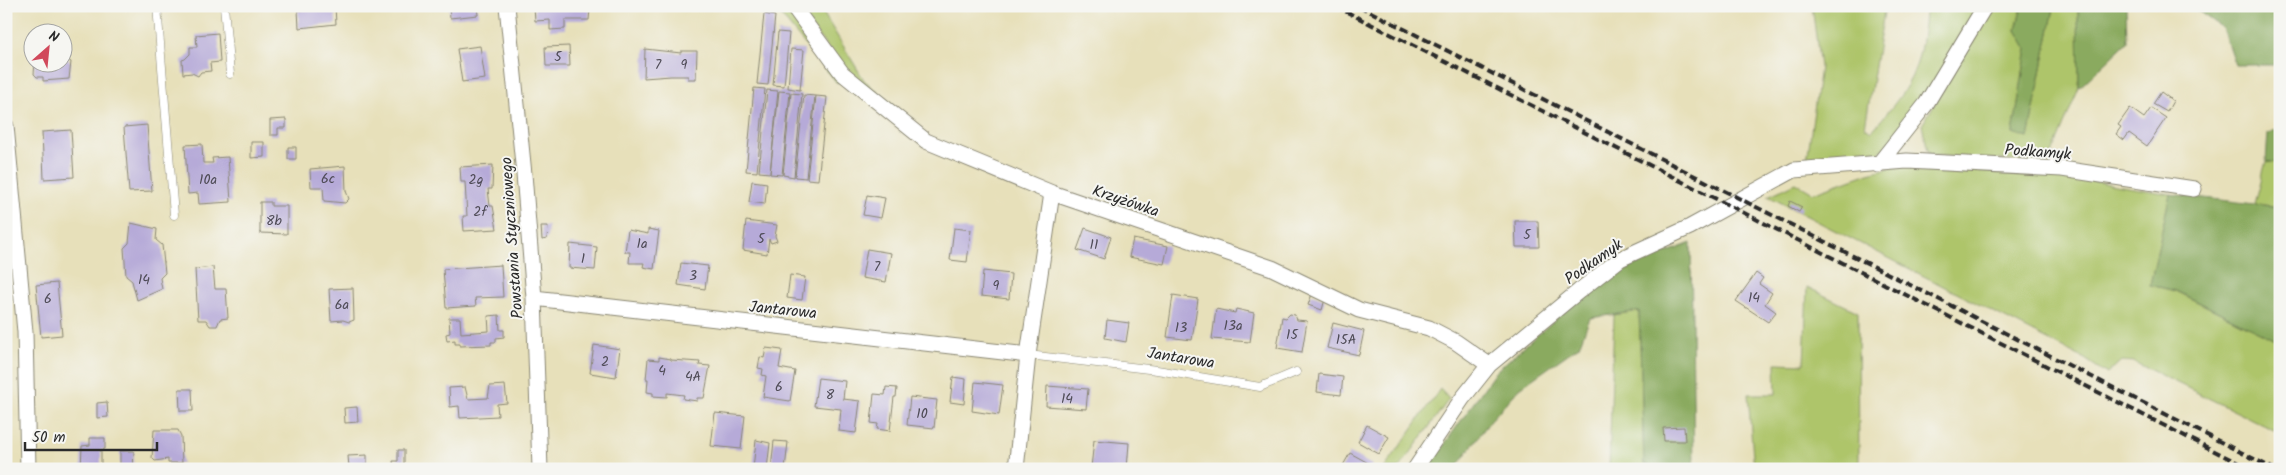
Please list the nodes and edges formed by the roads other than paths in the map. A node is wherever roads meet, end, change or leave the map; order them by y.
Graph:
1 (157, 6) edge
2 (224, 6) edge
3 (507, 6) edge
4 (793, 6) edge
5 (1985, 6) edge
6 (230, 74) dead end
7 (6, 126) edge
8 (1878, 165) junction
9 (2194, 189) dead end
10 (1052, 193) junction
11 (174, 215) dead end
12 (534, 298) junction
13 (1028, 355) junction
14 (1489, 365) junction
15 (1296, 372) dead end
16 (28, 469) edge
17 (540, 469) edge
18 (1016, 469) edge
19 (1415, 469) edge

1 - 11 lane
2 - 6 lane
3 - 12 street, Powstania Styczniowego
4 - 10 street, Krzyżówka
5 - 8 street
7 - 16 street
8 - 9 street, Podkamyk
8 - 14 street, Podkamyk
10 - 13 street
10 - 14 street, Krzyżówka
12 - 13 street, Jantarowa
12 - 17 street, Powstania Styczniowego
13 - 15 lane, Jantarowa
13 - 18 street
14 - 19 street, Podkamyk

